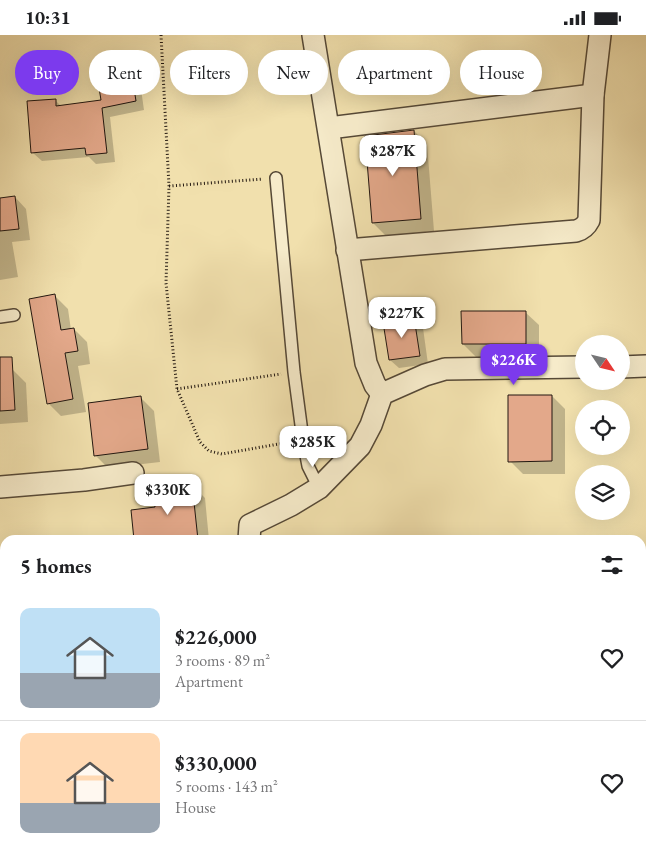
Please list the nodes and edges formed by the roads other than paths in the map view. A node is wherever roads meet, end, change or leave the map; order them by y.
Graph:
1 (313, 35) edge
2 (600, 35) edge
3 (593, 95) junction
4 (329, 128) junction
5 (276, 178) road end
6 (348, 250) junction
7 (14, 315) dead end
8 (0, 317) edge
9 (646, 366) edge
10 (575, 367) edge
11 (630, 367) edge
12 (382, 393) junction
13 (133, 473) dead end
14 (0, 487) edge
15 (319, 488) junction
16 (249, 535) edge

1 - 4 street
2 - 3 street
3 - 4 street
3 - 6 street
4 - 6 street
5 - 15 lane
6 - 12 street
7 - 8 lane
9 - 11 street
10 - 12 street
12 - 15 street
13 - 14 street
15 - 16 street

